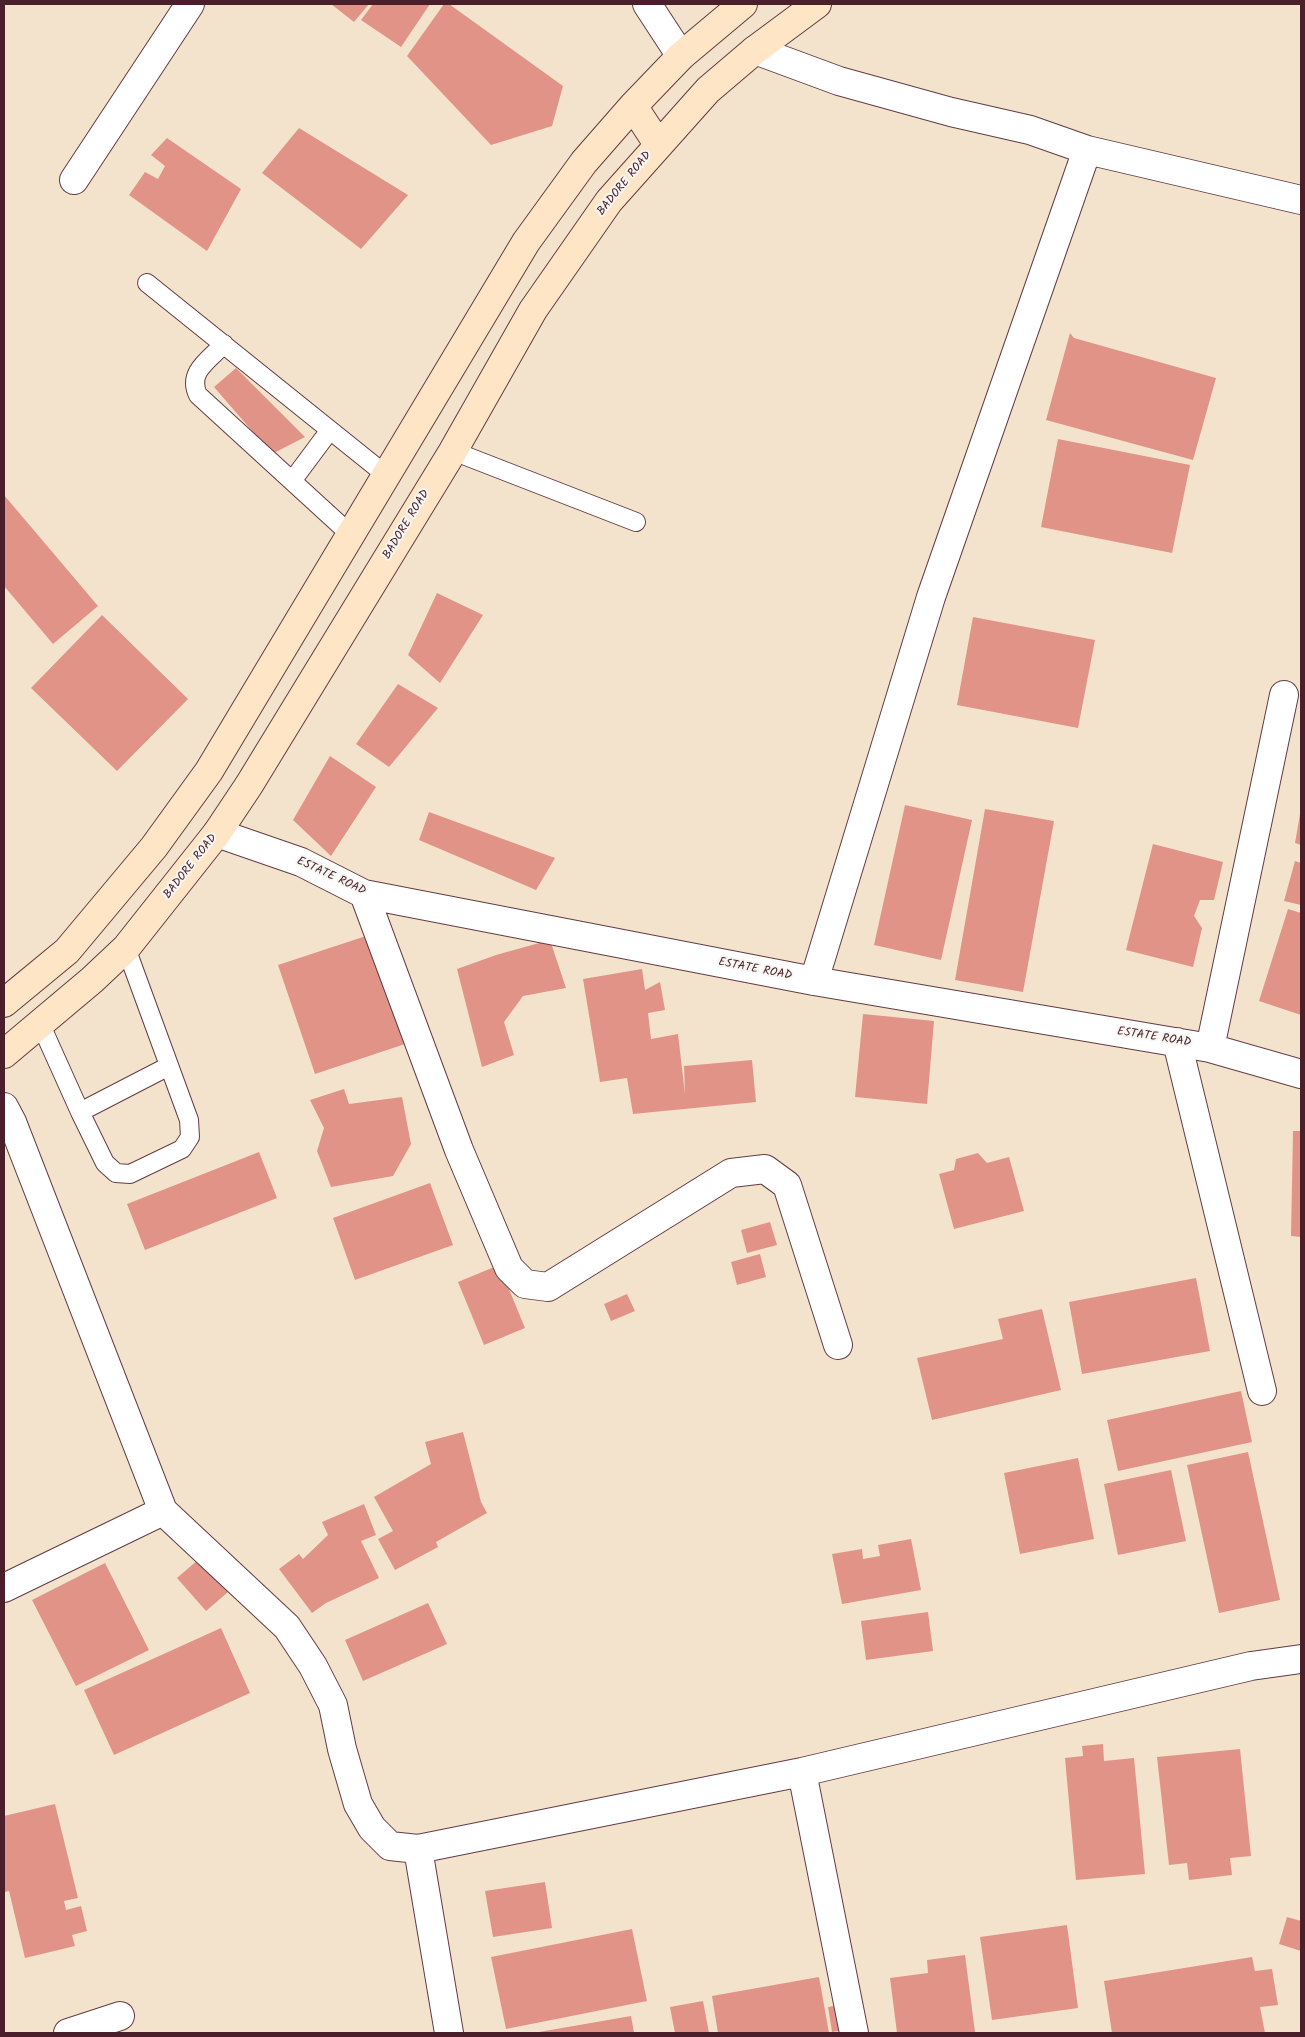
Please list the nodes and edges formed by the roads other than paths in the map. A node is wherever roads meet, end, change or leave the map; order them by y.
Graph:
1 (190, 4) edge
2 (647, 4) edge
3 (743, 4) edge
4 (818, 4) edge
5 (755, 50) junction
6 (682, 56) junction
7 (634, 106) junction
8 (658, 144) junction
9 (1087, 150) junction
10 (74, 180) dead end
11 (1301, 200) edge
12 (147, 283) dead end
13 (224, 344) junction
14 (330, 430) junction
15 (453, 451) junction
16 (386, 475) junction
17 (292, 481) junction
18 (636, 522) dead end
19 (351, 535) junction
20 (1284, 695) dead end
21 (217, 834) junction
22 (364, 894) junction
23 (126, 948) junction
24 (814, 982) junction
25 (4, 1003) edge
26 (40, 1024) junction
27 (1177, 1042) junction
28 (1210, 1048) junction
29 (4, 1054) edge
30 (169, 1066) junction
31 (1301, 1074) edge
32 (4, 1107) edge
33 (80, 1112) junction
34 (838, 1344) dead end
35 (1262, 1391) dead end
36 (163, 1511) junction
37 (4, 1588) edge
38 (1301, 1659) edge
39 (802, 1772) junction
40 (418, 1849) junction
41 (120, 2016) dead end
42 (68, 2033) edge
43 (449, 2033) edge
44 (854, 2033) edge

1 - 10 street
2 - 6 street
3 - 6 main road
4 - 5 main road, BADORE ROAD
5 - 8 main road, BADORE ROAD
5 - 9 street
6 - 7 main road
7 - 8 main road
7 - 16 main road
8 - 15 main road, BADORE ROAD
9 - 11 street
9 - 24 street
12 - 13 lane
13 - 14 lane
13 - 17 lane
14 - 16 lane
14 - 17 lane
15 - 18 lane
15 - 21 main road, BADORE ROAD
16 - 19 main road
17 - 19 lane
19 - 25 main road
20 - 28 street
21 - 22 street, ESTATE ROAD
21 - 23 main road, BADORE ROAD
22 - 24 street, ESTATE ROAD
22 - 34 street
23 - 26 main road, BADORE ROAD
23 - 30 lane
24 - 27 street, ESTATE ROAD
26 - 29 main road, BADORE ROAD
26 - 33 lane
27 - 28 street, ESTATE ROAD
27 - 35 street
28 - 31 street, ESTATE ROAD
30 - 33 lane
30 - 33 lane
32 - 36 street
36 - 37 street
36 - 40 street
38 - 39 street
39 - 40 street
39 - 44 street
40 - 43 street
41 - 42 street

